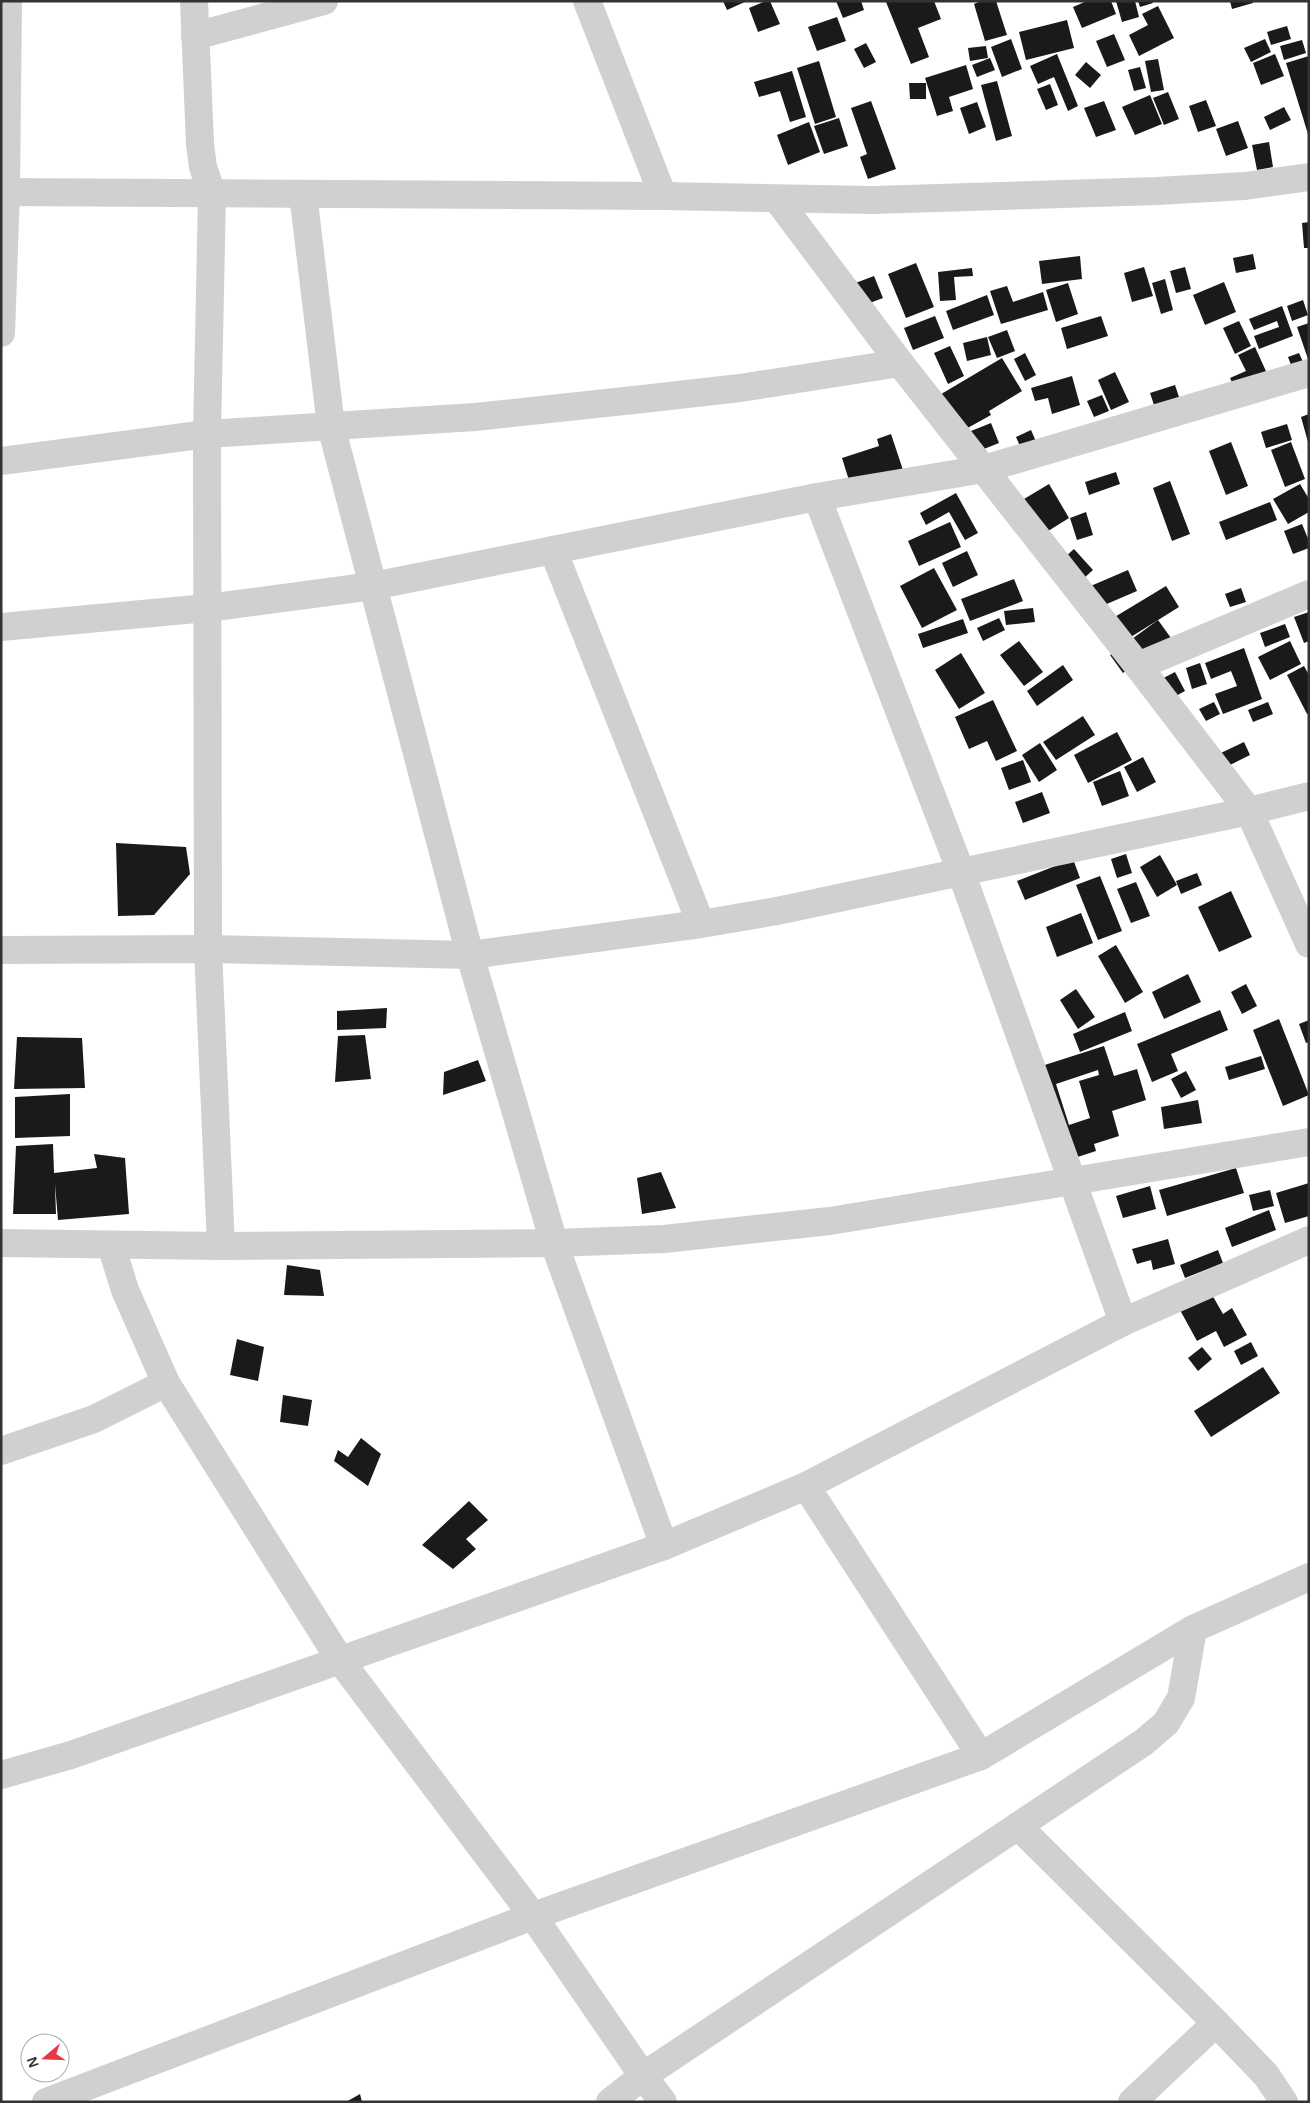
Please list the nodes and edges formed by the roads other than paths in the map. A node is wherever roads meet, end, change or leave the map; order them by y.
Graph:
1 (8, 1) edge
2 (194, 1) edge
3 (324, 1) edge
4 (587, 1) edge
5 (196, 36) junction
6 (1309, 177) edge
7 (4, 192) edge
8 (212, 194) junction
9 (303, 194) junction
10 (663, 196) junction
11 (777, 199) junction
12 (1, 334) edge
13 (900, 363) junction
14 (1309, 373) edge
15 (331, 426) junction
16 (207, 434) junction
17 (1, 461) edge
18 (984, 469) junction
19 (817, 497) junction
20 (553, 550) junction
21 (373, 586) junction
22 (1309, 594) edge
23 (207, 608) junction
24 (1, 627) edge
25 (1138, 666) junction
26 (1309, 796) edge
27 (1249, 811) junction
28 (961, 872) junction
29 (701, 924) junction
30 (1309, 944) edge
31 (208, 949) junction
32 (1, 950) edge
33 (470, 955) junction
34 (1309, 1142) edge
35 (1074, 1182) junction
36 (1309, 1240) edge
37 (1, 1243) edge
38 (554, 1243) junction
39 (111, 1245) junction
40 (221, 1246) junction
41 (1123, 1322) junction
42 (166, 1383) junction
43 (1, 1451) edge
44 (806, 1486) junction
45 (664, 1546) junction
46 (1309, 1576) edge
47 (1193, 1629) junction
48 (340, 1660) junction
49 (981, 1756) junction
50 (1, 1775) edge
51 (1018, 1826) junction
52 (533, 1916) junction
53 (1216, 2023) junction
54 (643, 2076) junction
55 (46, 2102) edge
56 (610, 2102) edge
57 (663, 2102) edge
58 (1132, 2102) edge
59 (1284, 2102) edge

1 - 7 street
2 - 5 street
3 - 5 street
4 - 10 street
5 - 8 street
6 - 11 street
7 - 8 street
7 - 12 street
8 - 9 street
8 - 16 street
9 - 10 street
9 - 15 street
10 - 11 street
11 - 13 street
13 - 15 street
13 - 18 street
14 - 18 street
15 - 16 street
15 - 21 street
16 - 17 street
16 - 23 street
18 - 19 street
18 - 25 street
19 - 20 street
19 - 28 street
20 - 21 street
20 - 29 street
21 - 23 street
21 - 33 street
22 - 25 street
23 - 24 street
23 - 31 street
25 - 27 street
26 - 27 street
27 - 28 street
27 - 30 street
28 - 29 street
28 - 35 street
29 - 33 street
31 - 32 street
31 - 33 street
31 - 40 street
33 - 38 street
34 - 35 street
35 - 38 street
35 - 41 street
36 - 41 street
37 - 39 street
38 - 40 street
38 - 45 street
39 - 40 street
39 - 42 street
41 - 44 street
42 - 43 street
42 - 48 street
44 - 45 street
44 - 49 street
45 - 48 street
46 - 47 street
47 - 49 street
47 - 51 street
48 - 50 street
48 - 52 street
49 - 52 street
51 - 53 street
51 - 54 street
52 - 54 street
52 - 55 street
53 - 58 street
53 - 59 street
54 - 56 street
54 - 57 street

